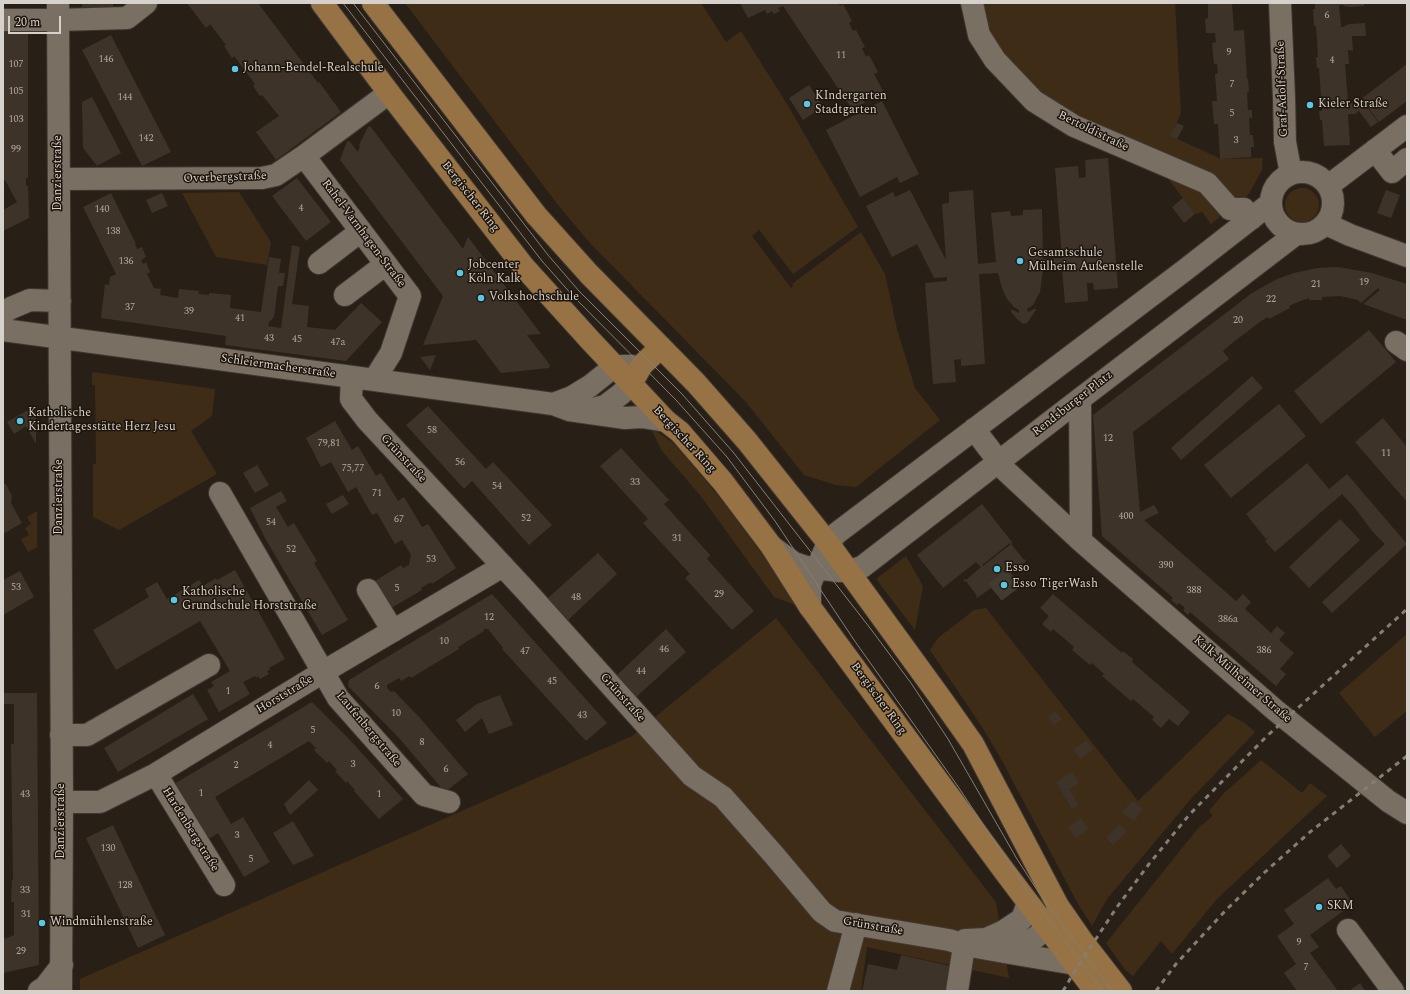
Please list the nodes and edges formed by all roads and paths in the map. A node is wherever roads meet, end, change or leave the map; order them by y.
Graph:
1 (146, 3) edge
2 (322, 3) edge
3 (373, 3) edge
4 (972, 3) edge
5 (1280, 3) edge
6 (58, 12) edge
7 (3, 20) edge
8 (389, 93) junction
9 (1407, 126) edge
10 (1375, 150) junction
11 (304, 156) junction
12 (1407, 159) edge
13 (1291, 174) junction
14 (59, 179) junction
15 (1328, 186) junction
16 (1271, 203) junction
17 (1251, 219) junction
18 (1326, 224) junction
19 (361, 231) junction
20 (1296, 234) junction
21 (1407, 256) edge
22 (319, 263) dead end
23 (386, 264) junction
24 (345, 295) dead end
25 (60, 301) junction
26 (6, 304) edge
27 (3, 330) edge
28 (60, 337) junction
29 (661, 347) junction
30 (642, 365) junction
31 (615, 366) junction
32 (352, 377) junction
33 (374, 380) junction
34 (631, 384) junction
35 (1080, 398) junction
36 (553, 404) junction
37 (583, 412) junction
38 (666, 421) junction
39 (974, 429) junction
40 (999, 462) junction
41 (220, 493) dead end
42 (1081, 542) junction
43 (828, 543) junction
44 (772, 547) junction
45 (503, 566) junction
46 (816, 569) junction
47 (848, 571) junction
48 (368, 590) dead end
49 (810, 607) junction
50 (393, 631) junction
51 (209, 665) dead end
52 (323, 672) junction
53 (61, 735) junction
54 (156, 774) junction
55 (62, 802) junction
56 (449, 802) dead end
57 (1407, 813) edge
58 (224, 885) dead end
59 (1058, 906) junction
60 (1038, 915) junction
61 (856, 924) junction
62 (1348, 930) dead end
63 (960, 941) junction
64 (1004, 952) junction
65 (1075, 964) junction
66 (62, 965) junction
67 (39, 991) edge
68 (61, 991) edge
69 (838, 991) edge
70 (957, 991) edge
71 (1095, 991) edge
72 (1121, 991) edge
73 (1393, 991) edge

1 - 6 street
2 - 8 main road, Bergischer Ring
3 - 29 main road
4 - 17 street, Bertoldistraße
5 - 13 street, Graf-Adolf-Straße
6 - 7 street
6 - 14 street, Danzierstraße
8 - 11 street, Overbergstraße
8 - 31 main road, Bergischer Ring
9 - 10 street
10 - 12 street
10 - 15 street
11 - 14 street, Overbergstraße
11 - 19 street, Rahel-Varnhagen-Straße
13 - 15 street
13 - 16 street
14 - 25 street, Danzierstraße
15 - 18 street
16 - 17 street
16 - 20 street
17 - 39 street
18 - 20 street
18 - 21 street
19 - 22 street
19 - 23 street, Rahel-Varnhagen-Straße
20 - 35 street, Rendsburger Platz
23 - 24 street
23 - 33 street, Rahel-Varnhagen-Straße
25 - 26 street
25 - 28 street, Danzierstraße
27 - 28 street, Schleiermacherstraße
28 - 32 street, Schleiermacherstraße
28 - 53 street, Danzierstraße
29 - 30 main road
29 - 43 main road
30 - 31 street
30 - 34 main road
31 - 34 main road, Bergischer Ring
31 - 36 street, Schleiermacherstraße
32 - 33 street, Schleiermacherstraße
32 - 45 street, Grünstraße
33 - 36 street, Schleiermacherstraße
34 - 37 street, Schleiermacherstraße
34 - 38 main road, Bergischer Ring
35 - 40 street, Rendsburger Platz
35 - 42 street
36 - 37 street, Schleiermacherstraße
37 - 38 street, Schleiermacherstraße
38 - 44 main road, Bergischer Ring
39 - 40 street, Kalk-Mülheimer Straße
39 - 43 street
40 - 42 street, Kalk-Mülheimer Straße
40 - 47 street, Rendsburger Platz
41 - 52 street, Laufenbergstraße
42 - 57 street, Kalk-Mülheimer Straße
43 - 46 street
43 - 47 main road
44 - 46 street
44 - 49 main road, Bergischer Ring
45 - 50 street, Horststraße
45 - 61 street, Grünstraße
46 - 47 street
46 - 49 street
47 - 59 main road
48 - 50 street
49 - 60 main road, Bergischer Ring
50 - 52 street, Horststraße
51 - 53 street
52 - 54 street, Horststraße
52 - 56 street, Laufenbergstraße
53 - 55 street, Danzierstraße
54 - 55 street, Horststraße
54 - 58 street, Hardenbergstraße
55 - 66 street, Danzierstraße
59 - 60 street, Grünstraße
59 - 72 main road
60 - 63 street, Grünstraße
60 - 64 street, Grünstraße
60 - 65 main road, Bergischer Ring
61 - 63 street, Grünstraße
61 - 69 street
62 - 73 street
63 - 64 street, Grünstraße
63 - 70 street
64 - 65 street, Grünstraße
65 - 71 main road, Bergischer Ring
66 - 67 street
66 - 68 street, Danzierstraße

